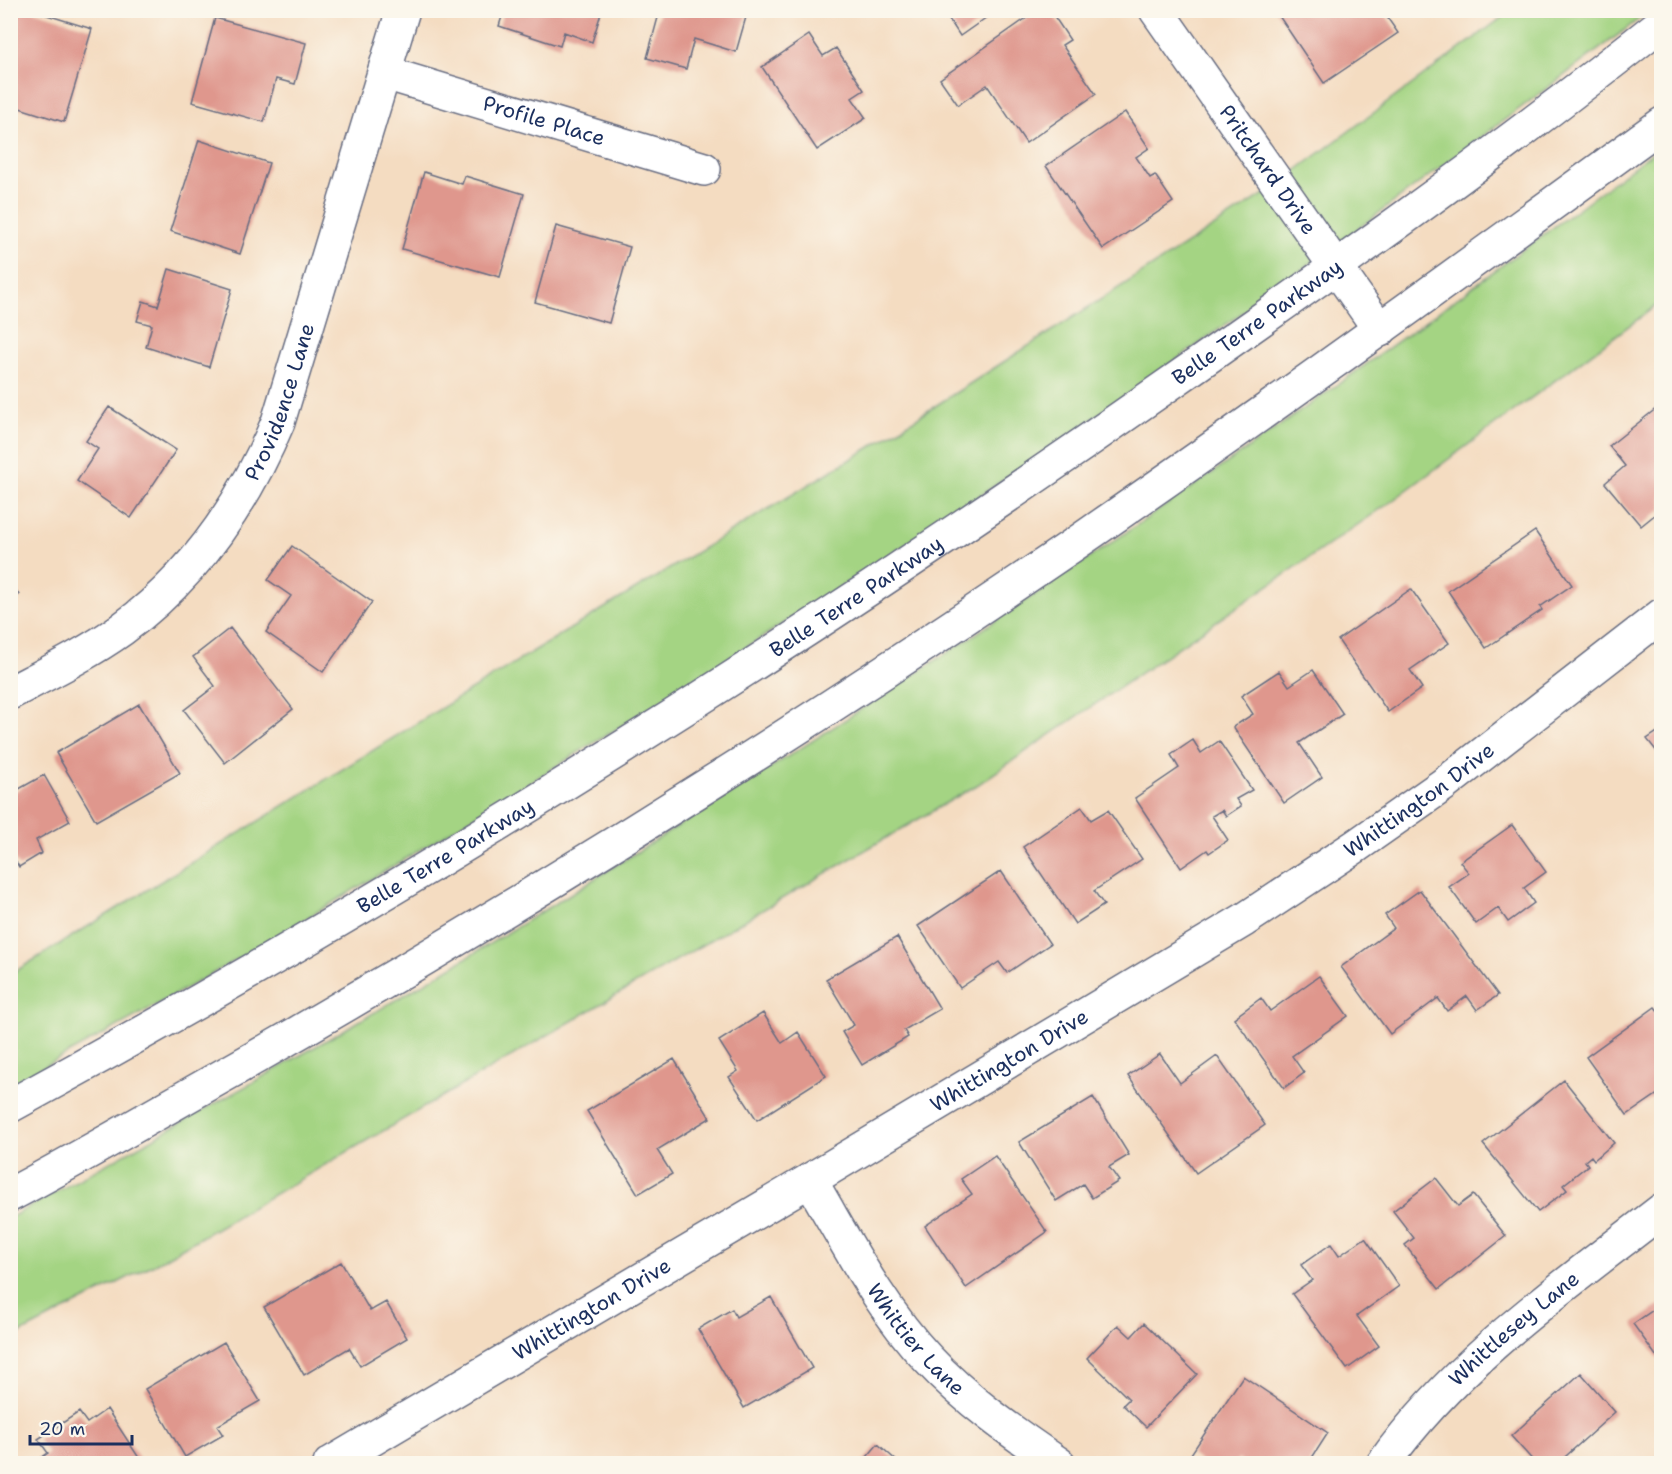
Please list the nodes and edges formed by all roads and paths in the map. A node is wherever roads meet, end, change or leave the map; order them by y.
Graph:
1 (404, 10) edge
2 (1156, 10) edge
3 (1662, 23) edge
4 (385, 73) junction
5 (1662, 124) edge
6 (704, 169) dead end
7 (1337, 267) junction
8 (1380, 330) junction
9 (1662, 615) edge
10 (10, 693) edge
11 (10, 1107) edge
12 (810, 1180) junction
13 (10, 1196) edge
14 (1662, 1210) edge
15 (364, 1455) edge
16 (330, 1464) edge
17 (1059, 1464) edge
18 (1383, 1464) edge

1 - 4 main road, Providence Lane
2 - 7 main road, Pritchard Drive
3 - 7 main road, Belle Terre Parkway
4 - 6 main road, Profile Place
4 - 10 main road, Providence Lane
5 - 8 main road
7 - 8 main road, Pritchard Drive
7 - 11 main road, Belle Terre Parkway
8 - 13 main road
9 - 12 main road, Whittington Drive
12 - 15 main road, Whittington Drive
12 - 17 main road, Whittier Lane
14 - 18 main road, Whittlesey Lane
15 - 16 main road, Whittington Drive

